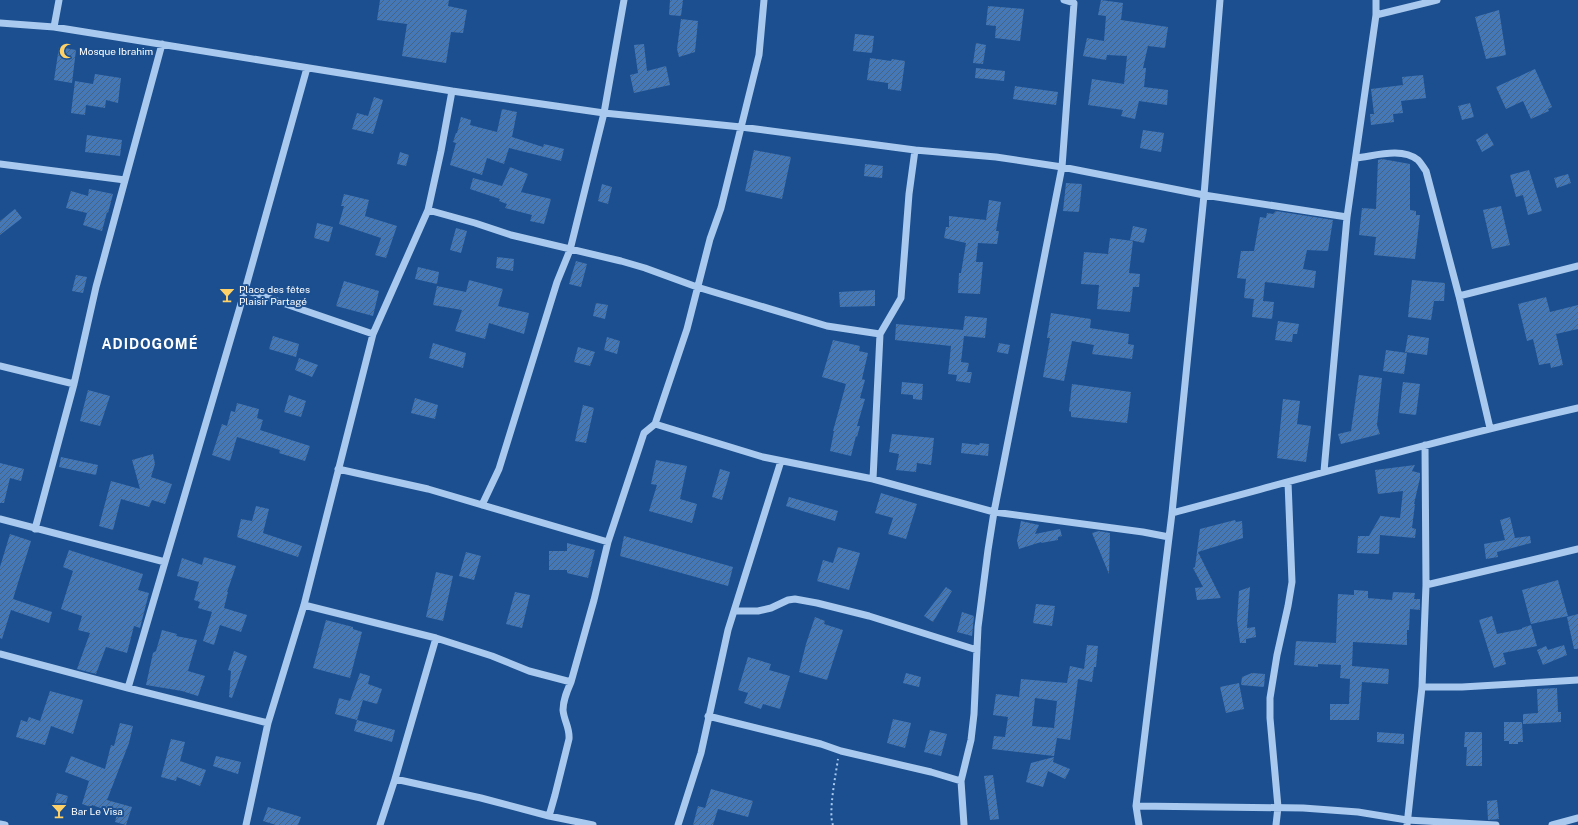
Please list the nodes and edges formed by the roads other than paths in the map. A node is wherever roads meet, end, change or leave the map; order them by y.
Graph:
1 (59, 0) edge
2 (624, 0) edge
3 (764, 0) edge
4 (1064, 0) edge
5 (1220, 0) edge
6 (1376, 0) edge
7 (1437, 0) edge
8 (1376, 15) junction
9 (0, 23) edge
10 (54, 27) junction
11 (162, 44) junction
12 (307, 68) junction
13 (452, 91) junction
14 (604, 113) junction
15 (741, 128) junction
16 (915, 150) junction
17 (1356, 158) junction
18 (0, 164) edge
19 (1062, 167) junction
20 (125, 180) junction
21 (1204, 195) junction
22 (428, 210) junction
23 (1347, 217) junction
24 (570, 250) junction
25 (1578, 266) edge
26 (697, 288) junction
27 (245, 290) junction
28 (1459, 296) junction
29 (373, 334) junction
30 (880, 334) junction
31 (0, 366) edge
32 (74, 384) junction
33 (1578, 408) edge
34 (655, 424) junction
35 (1490, 428) junction
36 (1425, 445) junction
37 (781, 461) junction
38 (338, 469) junction
39 (1324, 471) junction
40 (873, 479) junction
41 (1288, 482) junction
42 (482, 504) junction
43 (994, 512) junction
44 (1172, 513) junction
45 (0, 519) edge
46 (35, 529) junction
47 (1169, 538) junction
48 (608, 542) junction
49 (1578, 549) edge
50 (165, 562) junction
51 (1426, 585) junction
52 (304, 605) junction
53 (734, 612) junction
54 (436, 638) junction
55 (977, 650) junction
56 (0, 654) edge
57 (1578, 680) edge
58 (571, 682) junction
59 (128, 688) junction
60 (1422, 688) junction
61 (708, 716) junction
62 (268, 723) junction
63 (395, 779) junction
64 (961, 781) junction
65 (1136, 806) junction
66 (1278, 807) junction
67 (549, 816) junction
68 (1578, 818) edge
69 (1407, 823) edge
70 (0, 824) edge
71 (5, 825) edge
72 (246, 825) edge
73 (380, 825) edge
74 (593, 825) edge
75 (678, 825) edge
76 (964, 825) edge
77 (1139, 825) edge
78 (1276, 825) edge
79 (1496, 825) edge
80 (1552, 825) edge

1 - 10 street
2 - 14 street
3 - 15 street
4 - 19 street
5 - 21 street
6 - 8 street
7 - 8 street
8 - 17 street
9 - 10 street
10 - 11 street
11 - 12 street
11 - 20 street
12 - 13 street
12 - 27 street
13 - 14 street
13 - 22 street
14 - 15 street
14 - 24 street
15 - 16 street
15 - 26 street
16 - 19 street
16 - 30 street
17 - 23 street
17 - 28 street
18 - 20 street
19 - 21 street
19 - 43 street
20 - 32 street
21 - 23 street
21 - 44 street
22 - 24 street
22 - 29 street
23 - 39 street
24 - 26 street
24 - 42 street
25 - 28 street
26 - 30 street
26 - 34 street
27 - 29 street
27 - 50 street
28 - 35 street
29 - 38 street
30 - 40 street
31 - 32 street
32 - 46 street
33 - 35 street
34 - 37 street
34 - 48 street
35 - 36 street
36 - 39 street
36 - 51 street
37 - 40 street
37 - 53 street
38 - 42 street
38 - 52 street
39 - 41 street
40 - 43 street
41 - 44 street
41 - 66 street
42 - 48 street
43 - 47 street
43 - 55 street
44 - 47 street
45 - 46 street
46 - 50 street
47 - 65 street
48 - 58 street
49 - 51 street
50 - 59 street
51 - 60 street
52 - 54 street
52 - 62 street
53 - 55 street
53 - 61 street
54 - 58 street
54 - 63 street
55 - 64 street
56 - 59 street
57 - 60 street
58 - 67 street
59 - 62 street
60 - 69 street
61 - 64 street
61 - 75 street
62 - 72 street
63 - 67 street
63 - 73 street
64 - 76 street
65 - 66 street
65 - 77 street
66 - 69 street
66 - 78 street
67 - 74 street
68 - 80 street
69 - 79 street
70 - 71 street

